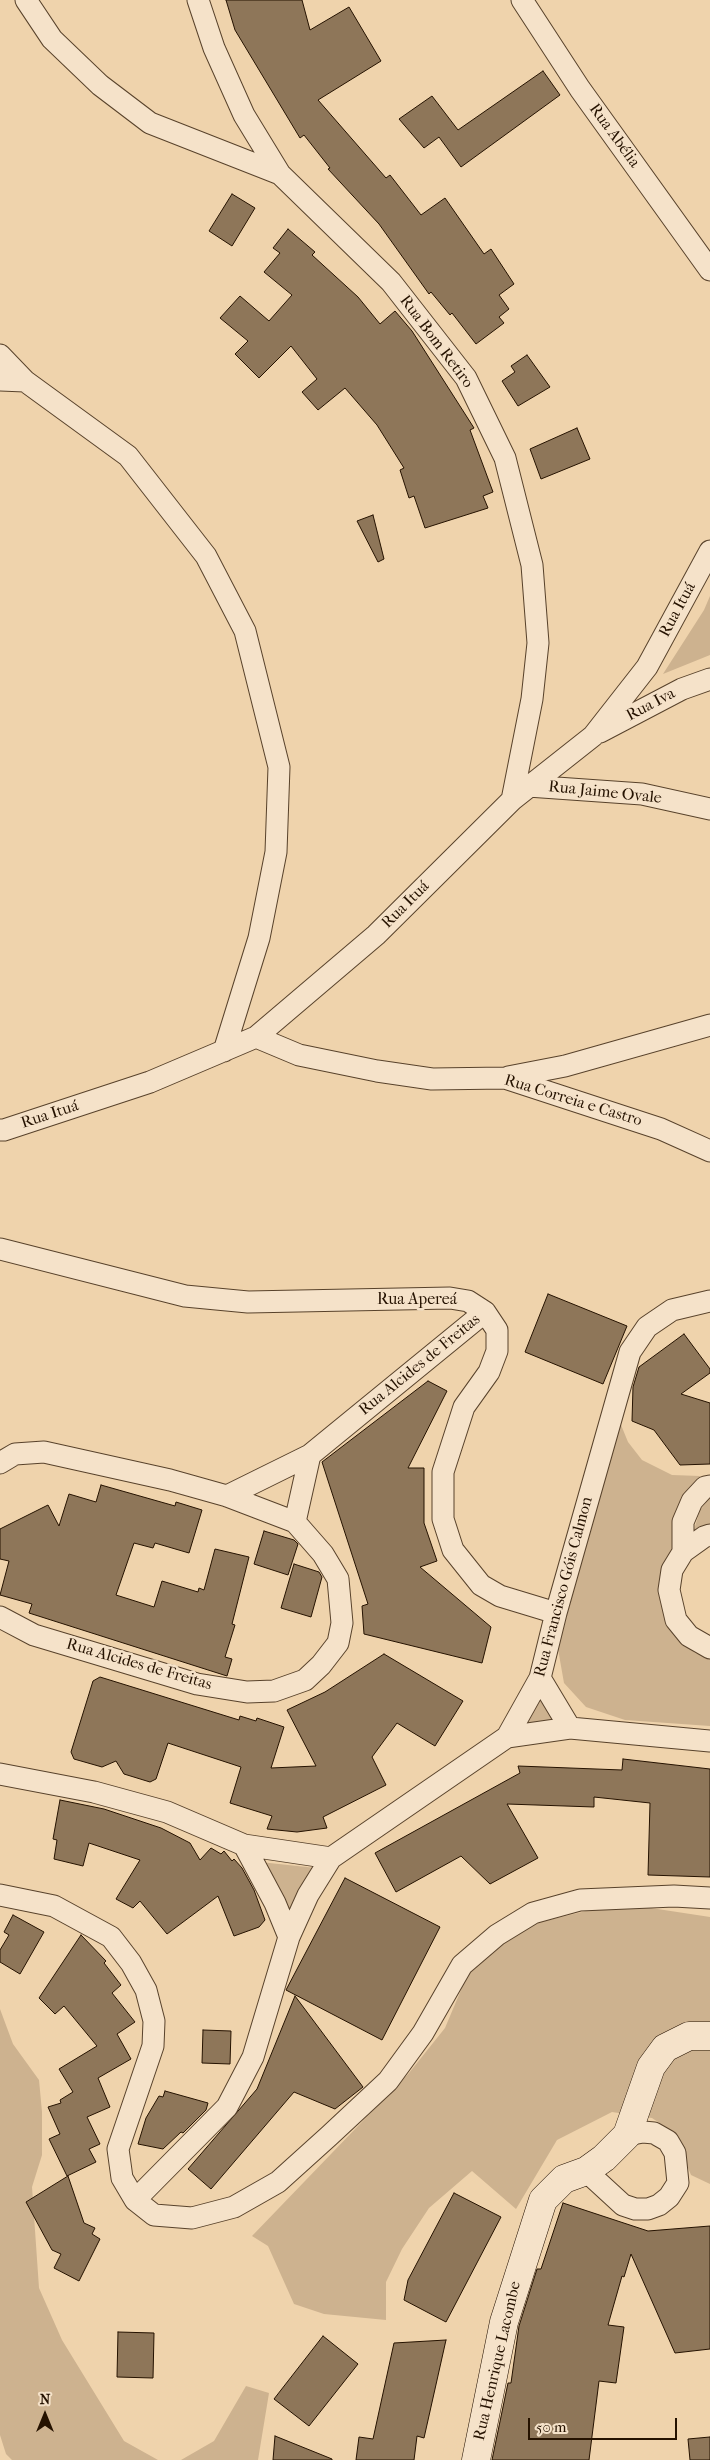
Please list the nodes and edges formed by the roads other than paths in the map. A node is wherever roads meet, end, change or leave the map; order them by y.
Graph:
1 (26, 0) edge
2 (198, 0) edge
3 (522, 0) edge
4 (280, 174) junction
5 (710, 270) edge
6 (0, 355) edge
7 (0, 380) edge
8 (25, 382) junction
9 (710, 551) edge
10 (710, 679) edge
11 (593, 736) junction
12 (528, 786) junction
13 (512, 800) junction
14 (710, 809) edge
15 (710, 1025) edge
16 (256, 1037) junction
17 (224, 1051) junction
18 (505, 1078) junction
19 (1, 1131) edge
20 (710, 1150) edge
21 (0, 1250) edge
22 (710, 1301) edge
23 (485, 1312) junction
24 (310, 1456) junction
25 (0, 1463) edge
26 (710, 1486) edge
27 (227, 1496) junction
28 (295, 1522) junction
29 (710, 1535) edge
30 (684, 1552) junction
31 (556, 1613) junction
32 (0, 1617) edge
33 (710, 1648) edge
34 (540, 1678) junction
35 (570, 1728) junction
36 (508, 1737) junction
37 (710, 1741) edge
38 (0, 1774) edge
39 (244, 1845) junction
40 (331, 1858) junction
41 (0, 1895) edge
42 (710, 1898) edge
43 (288, 1937) junction
44 (710, 2036) edge
45 (627, 2135) junction
46 (586, 2171) junction
47 (135, 2200) junction
48 (476, 2460) edge

1 - 4 street
2 - 4 street, Rua Bom Retiro
3 - 5 street, Rua Abélia
4 - 13 street, Rua Bom Retiro
6 - 8 street
7 - 8 street
8 - 17 street
9 - 11 street, Rua Ituá
10 - 11 street, Rua Iva
11 - 12 street, Rua Ituá
12 - 13 street, Rua Ituá
12 - 14 street, Rua Jaime Ovale
13 - 16 street, Rua Ituá
15 - 18 street
16 - 17 street, Rua Ituá
16 - 18 street, Rua Correia e Castro
17 - 19 street, Rua Ituá
18 - 20 street, Rua Correia e Castro
21 - 23 street, Rua Apereá
22 - 31 street, Rua Francisco Góis Calmon
23 - 24 street, Rua Alcides de Freitas
23 - 31 street
24 - 27 street, Rua Alcides de Freitas
24 - 28 street
25 - 27 street, Rua Alcides de Freitas
26 - 30 street
27 - 28 street, Rua Alcides de Freitas
28 - 32 street, Rua Alcides de Freitas
29 - 30 street
30 - 33 street
31 - 34 street, Rua Francisco Góis Calmon
34 - 35 street
34 - 36 street, Rua Francisco Góis Calmon
35 - 36 street
35 - 37 street
36 - 40 street, Rua Francisco Góis Calmon
38 - 39 street
39 - 40 street
39 - 43 street
40 - 43 street
41 - 47 street
42 - 47 street
43 - 47 street
44 - 45 street, Rua Henrique Lacombe
45 - 46 street, Rua Henrique Lacombe
45 - 46 street
46 - 48 street, Rua Henrique Lacombe

